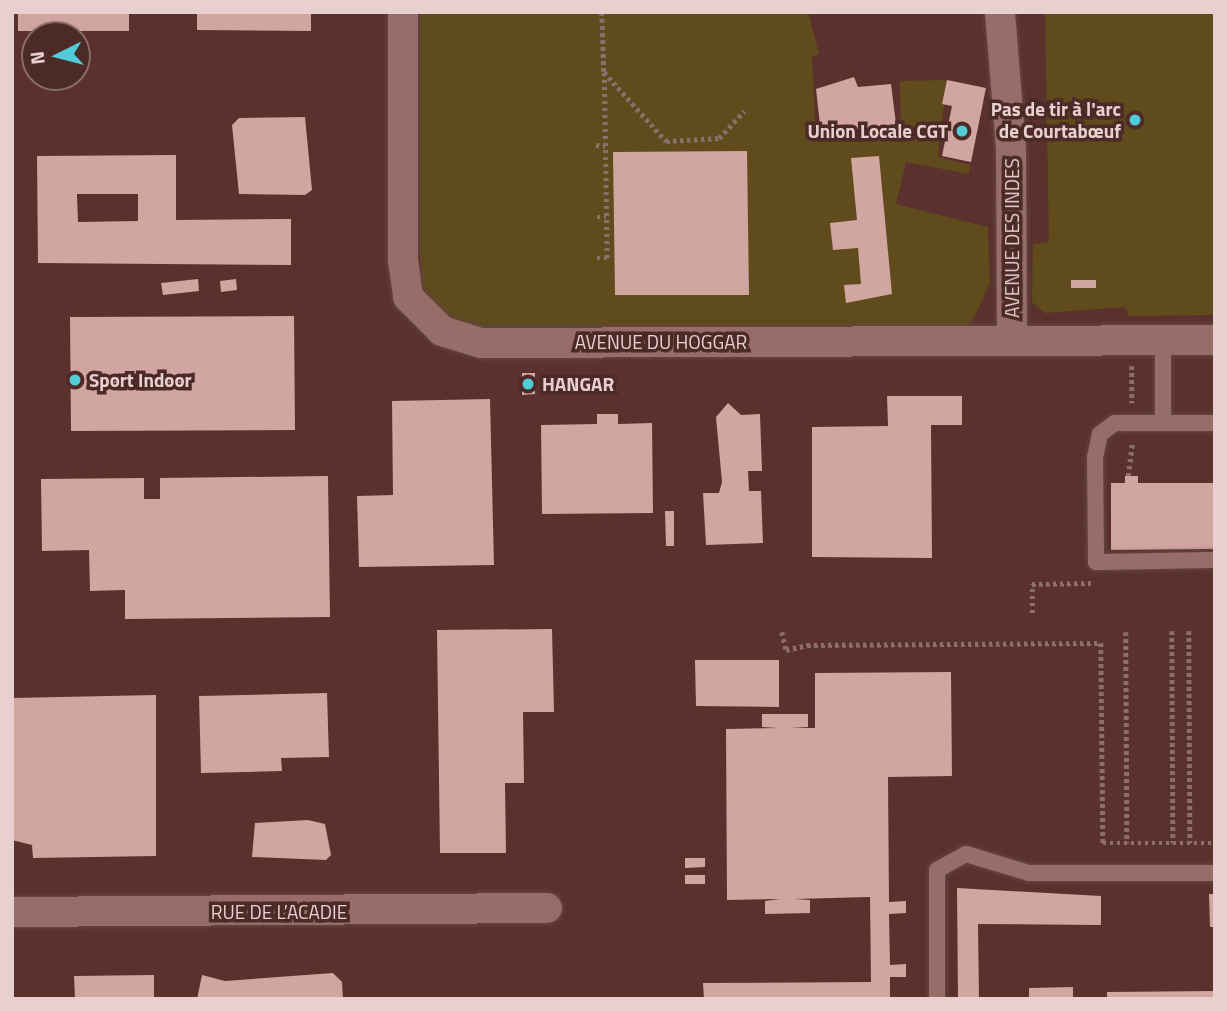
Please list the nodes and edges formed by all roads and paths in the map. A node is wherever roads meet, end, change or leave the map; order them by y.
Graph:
1 (404, 12) edge
2 (602, 12) edge
3 (1000, 12) edge
4 (604, 72) junction
5 (744, 111) dead end
6 (596, 145) dead end
7 (605, 146) junction
8 (597, 217) dead end
9 (606, 217) junction
10 (597, 258) dead end
11 (1012, 339) junction
12 (1163, 340) junction
13 (1215, 340) edge
14 (1163, 422) junction
15 (1215, 423) edge
16 (1215, 560) edge
17 (1172, 631) dead end
18 (1189, 631) dead end
19 (782, 632) dead end
20 (1126, 632) dead end
21 (1127, 843) junction
22 (1173, 843) junction
23 (1190, 843) junction
24 (1215, 843) edge
25 (1215, 873) edge
26 (547, 908) dead end
27 (12, 912) edge
28 (937, 999) edge

1 - 11 street, AVENUE DU HOGGAR
2 - 4 path
3 - 11 street, AVENUE DES INDES
4 - 5 path
4 - 7 path
6 - 7 path
7 - 9 path
8 - 9 path
9 - 10 path
11 - 12 street, AVENUE DU HOGGAR
12 - 13 street, AVENUE DU HOGGAR
12 - 14 lane
14 - 15 lane
14 - 16 lane
17 - 22 path
18 - 23 path
19 - 21 path
20 - 21 path
21 - 22 path
22 - 23 path
23 - 24 path
25 - 28 lane
26 - 27 street, RUE DE L’ACADIE

